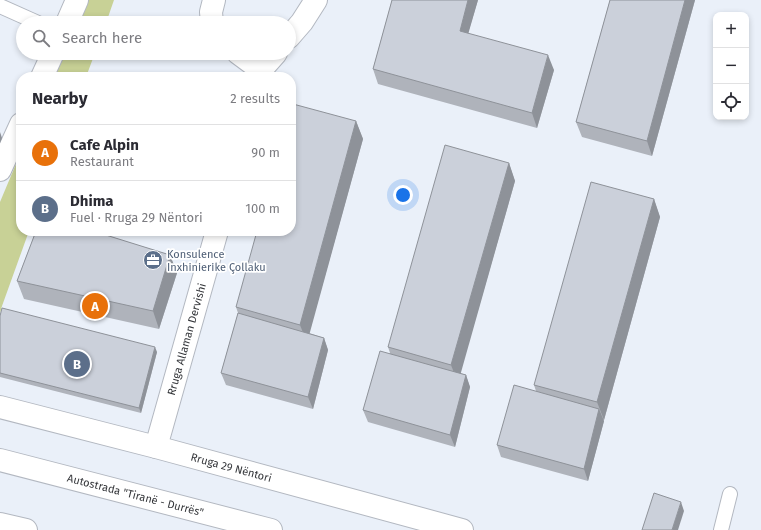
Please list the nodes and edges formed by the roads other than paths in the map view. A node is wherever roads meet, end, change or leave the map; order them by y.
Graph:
1 (77, 0) edge
2 (214, 0) edge
3 (316, 0) edge
4 (0, 6) edge
5 (22, 16) edge
6 (70, 16) edge
7 (211, 16) edge
8 (296, 29) edge
9 (50, 60) edge
10 (246, 60) edge
11 (270, 60) edge
12 (44, 72) edge
13 (259, 72) edge
14 (261, 72) edge
15 (16, 135) edge
16 (0, 170) edge
17 (216, 236) edge
18 (0, 407) edge
19 (156, 447) junction
20 (0, 460) edge
21 (730, 494) dead end
22 (0, 524) edge
23 (26, 530) edge
24 (271, 530) edge
25 (462, 530) edge
26 (721, 530) edge

1 - 6 main road
2 - 7 main road
3 - 8 main road
4 - 5 lane
9 - 12 main road
10 - 13 main road
11 - 14 main road
15 - 16 main road
17 - 19 main road, Rruga Allaman Dervishi
18 - 19 main road, Rruga 29 Nëntori
19 - 25 main road, Rruga 29 Nëntori
20 - 24 main road, Autostrada "Tiranë - Durrës"
21 - 26 lane
22 - 23 main road

